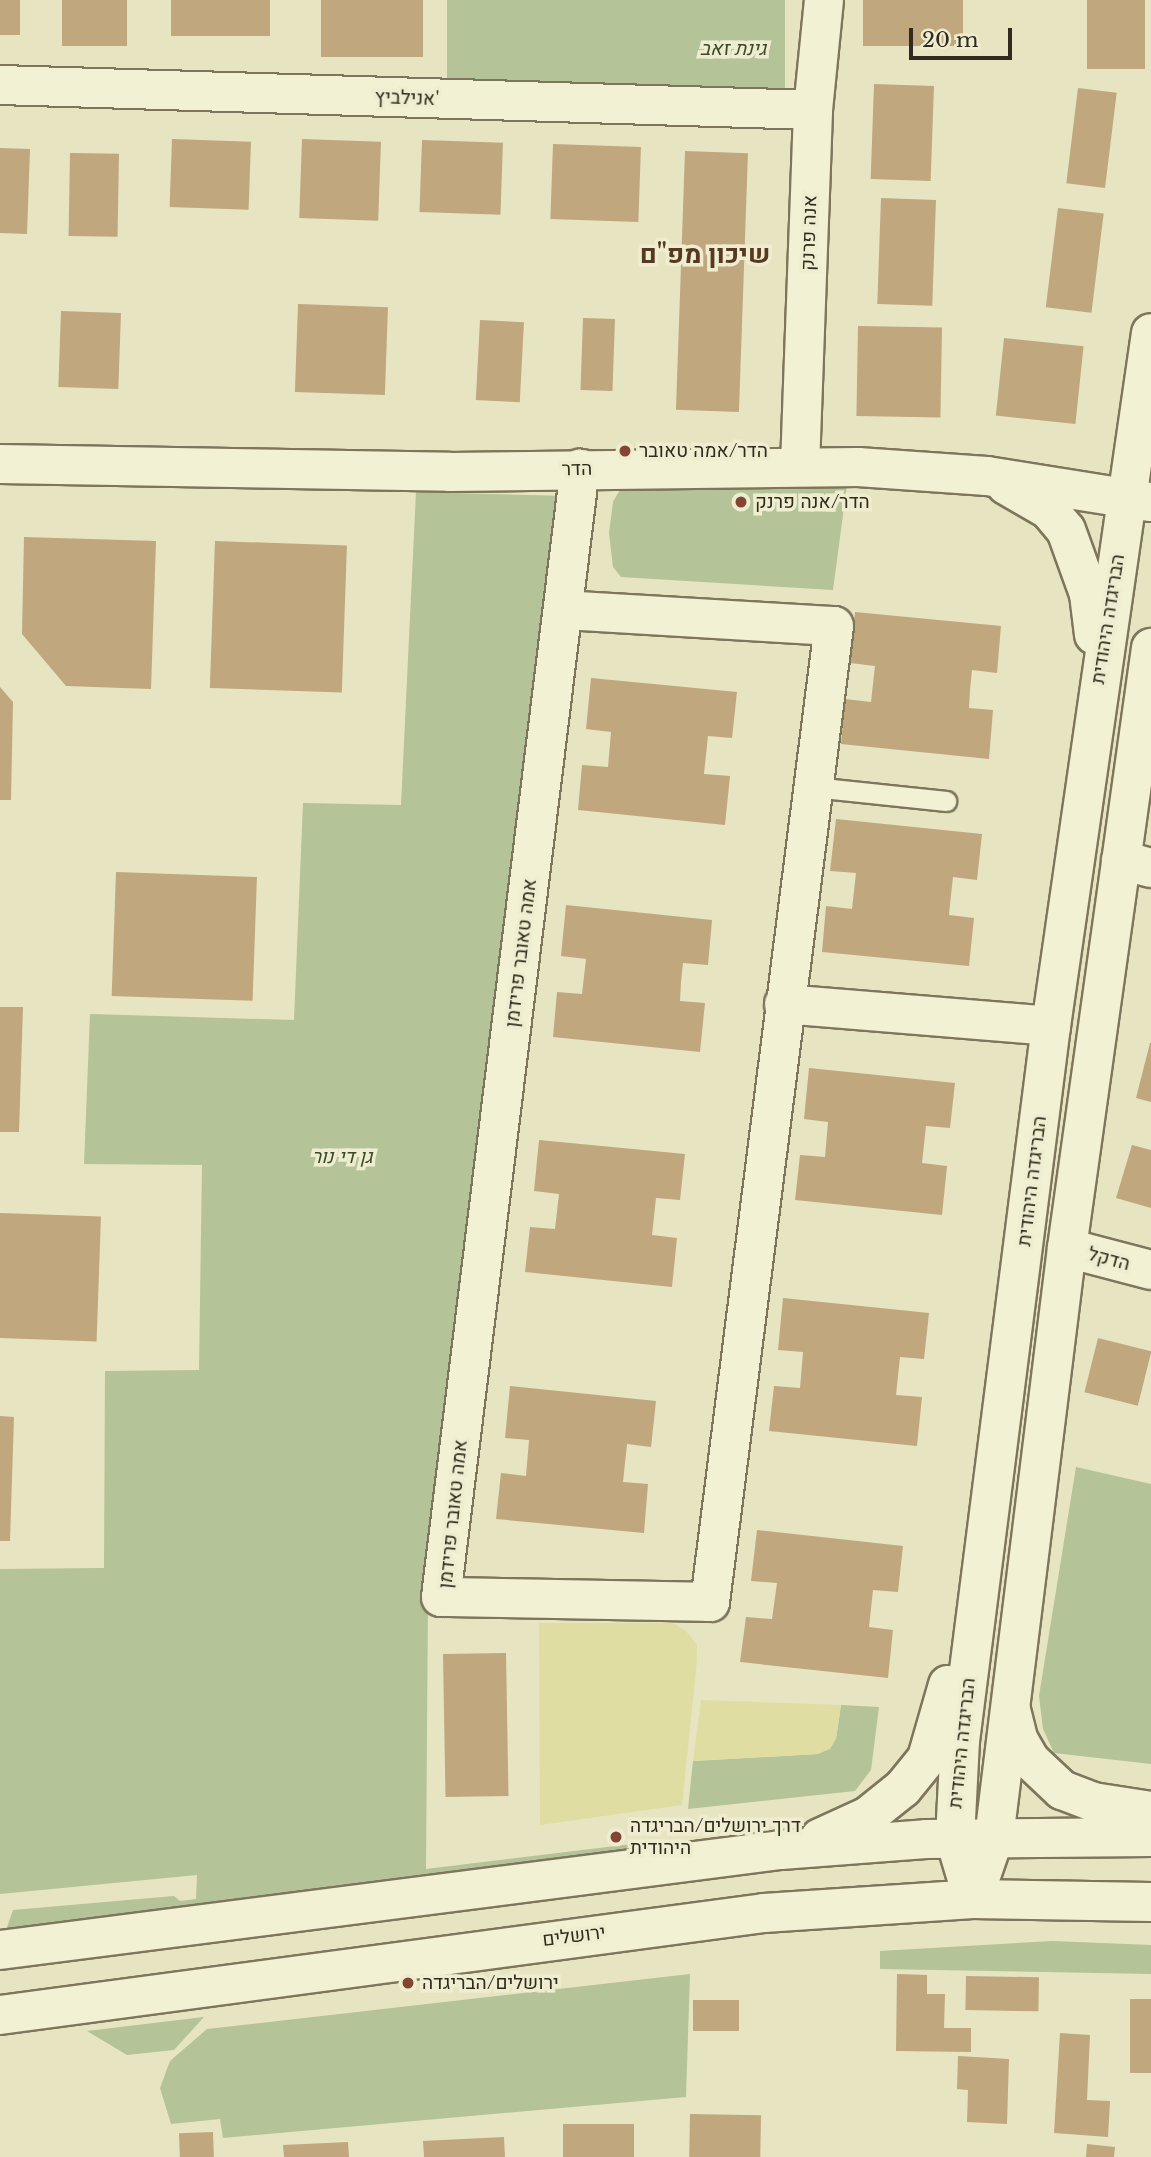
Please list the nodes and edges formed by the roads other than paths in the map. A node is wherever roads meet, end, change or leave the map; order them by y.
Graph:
1 (824, 0) edge
2 (0, 85) edge
3 (813, 110) junction
4 (1151, 333) edge
5 (0, 464) edge
6 (800, 466) junction
7 (580, 469) junction
8 (987, 477) junction
9 (1139, 499) edge
10 (563, 610) junction
11 (1151, 648) edge
12 (1095, 707) junction
13 (813, 787) junction
14 (946, 801) dead end
15 (1136, 864) edge
16 (784, 1004) junction
17 (1051, 1026) junction
18 (1067, 1248) junction
19 (1151, 1270) edge
20 (1001, 1429) junction
21 (1009, 1688) junction
22 (1151, 1811) edge
23 (1151, 1837) edge
24 (994, 1838) junction
25 (954, 1839) junction
26 (781, 1850) junction
27 (973, 1899) junction
28 (1151, 1902) edge
29 (0, 1950) edge
30 (0, 2015) edge

1 - 3 main road, אנה פרנק
2 - 3 main road, אנילביץ'
3 - 6 main road, אנה פרנק
4 - 9 main road, הבריגדה היהודית
5 - 7 main road, הדר
6 - 7 main road, הדר
6 - 8 main road, הדר
7 - 10 main road, אמה טאובר פרידמן
8 - 9 main road, הדר
8 - 12 main road
9 - 12 main road, הבריגדה היהודית
10 - 13 main road, אמה טאובר פרידמן
10 - 16 main road, אמה טאובר פרידמן
11 - 15 main road
12 - 17 main road, הבריגדה היהודית
13 - 14 lane
13 - 16 main road, אמה טאובר פרידמן
15 - 18 main road
16 - 17 main road
17 - 20 main road, הבריגדה היהודית
18 - 19 main road, הדקל
18 - 21 main road
20 - 25 main road, הבריגדה היהודית
20 - 26 main road
21 - 22 main road
21 - 24 main road
23 - 24 main road
24 - 25 main road
24 - 27 main road
25 - 26 main road
25 - 27 main road, הבריגדה היהודית
26 - 29 main road
27 - 28 main road, ירושלים
27 - 30 main road, ירושלים

